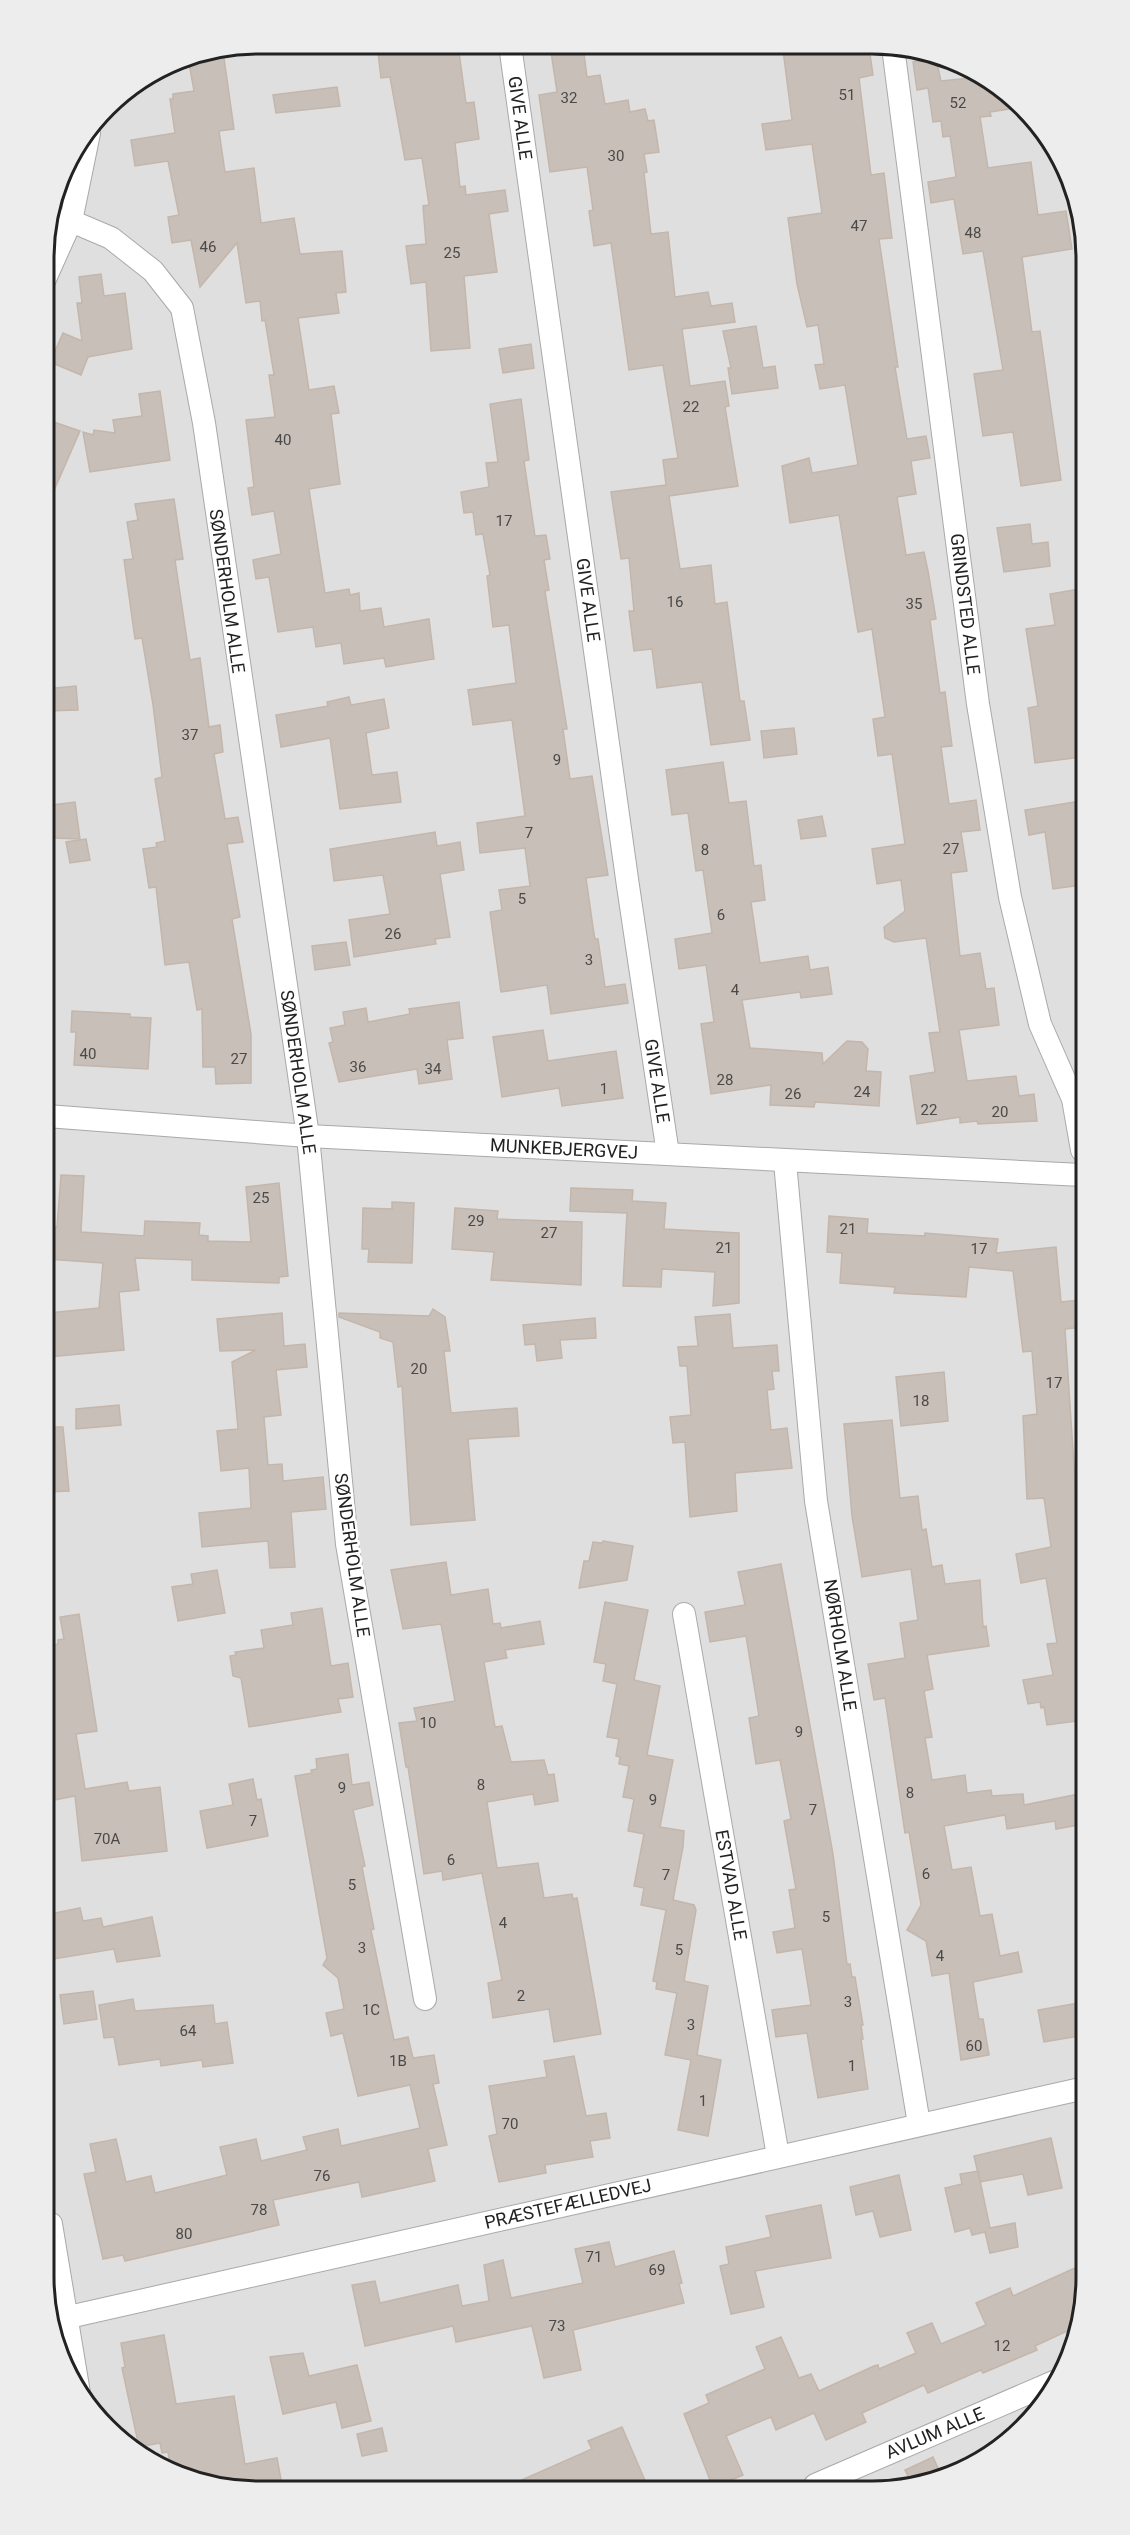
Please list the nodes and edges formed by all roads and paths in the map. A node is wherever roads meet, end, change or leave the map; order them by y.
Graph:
1 (511, 54) edge
2 (894, 56) edge
3 (82, 155) edge
4 (60, 220) edge
5 (55, 241) edge
6 (1076, 1116) edge
7 (54, 1117) edge
8 (308, 1136) junction
9 (668, 1154) junction
10 (785, 1162) junction
11 (1076, 1176) edge
12 (684, 1614) dead end
13 (425, 1999) dead end
14 (1076, 2090) edge
15 (919, 2124) junction
16 (778, 2156) junction
17 (54, 2260) edge
18 (59, 2319) edge
19 (65, 2341) edge
20 (1045, 2386) edge
21 (823, 2481) edge

1 - 9 street, GIVE ALLE
2 - 6 street, GRINDSTED ALLE
3 - 4 street
4 - 5 street
4 - 8 street, SØNDERHOLM ALLE
7 - 8 street, MUNKEBJERGVEJ
8 - 9 street, MUNKEBJERGVEJ
8 - 13 street, SØNDERHOLM ALLE
9 - 10 street, MUNKEBJERGVEJ
10 - 11 street, MUNKEBJERGVEJ
10 - 15 street, NØRHOLM ALLE
12 - 16 street, ESTVAD ALLE
14 - 15 street, PRÆSTEFÆLLEDVEJ
15 - 16 street, PRÆSTEFÆLLEDVEJ
16 - 18 street, PRÆSTEFÆLLEDVEJ
17 - 18 street
18 - 19 street
20 - 21 street, AVLUM ALLE

